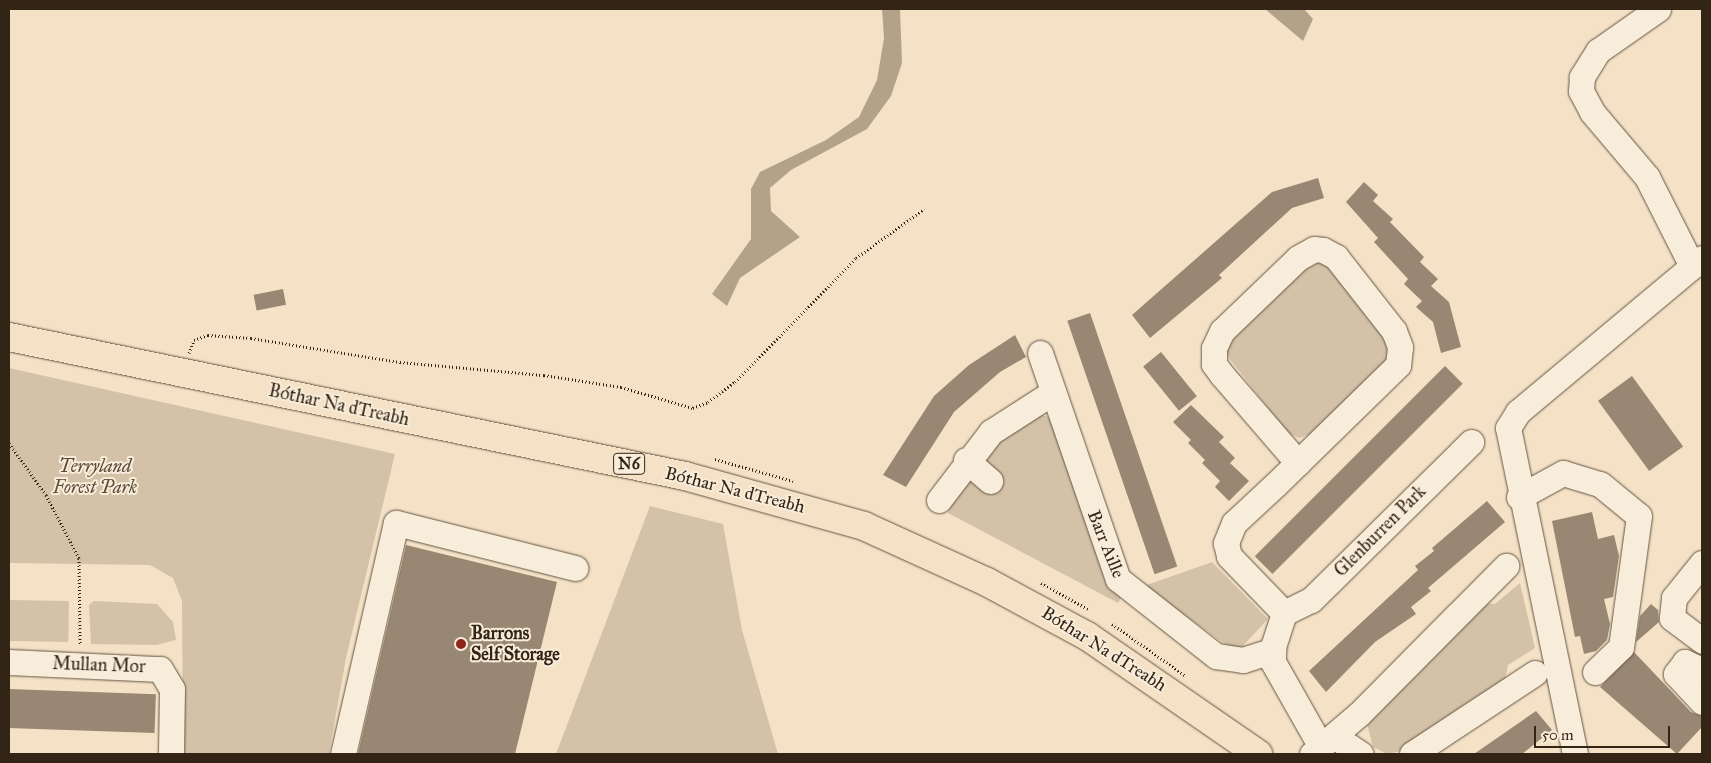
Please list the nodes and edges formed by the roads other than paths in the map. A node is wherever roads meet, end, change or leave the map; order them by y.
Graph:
1 (1658, 9) edge
2 (1697, 262) edge
3 (9, 337) edge
4 (1040, 354) dead end
5 (1053, 392) junction
6 (1471, 442) dead end
7 (966, 460) junction
8 (1298, 463) junction
9 (990, 481) dead end
10 (1519, 497) junction
11 (939, 500) dead end
12 (1702, 563) edge
13 (1506, 566) dead end
14 (575, 568) dead end
15 (1284, 613) junction
16 (1702, 641) edge
17 (1273, 650) junction
18 (9, 662) edge
19 (1702, 670) edge
20 (1534, 672) dead end
21 (1595, 672) dead end
22 (1702, 702) edge
23 (1322, 745) edge
24 (171, 754) edge
25 (343, 754) edge
26 (1258, 754) edge
27 (1361, 754) edge
28 (1412, 754) edge
29 (1575, 754) edge

1 - 2 street
2 - 10 street
3 - 26 highway, Bóthar Na dTreabh / N6
4 - 5 street, Barr Aille
5 - 7 street
5 - 17 street, Barr Aille
6 - 15 street, Glenburren Park
7 - 9 street
7 - 11 street
8 - 8 street
8 - 15 street
10 - 21 street
10 - 29 street
12 - 16 street
13 - 23 street
14 - 25 street
15 - 17 street
17 - 23 street
18 - 24 street, Mullan Mor
19 - 22 street
20 - 28 street
23 - 27 street

